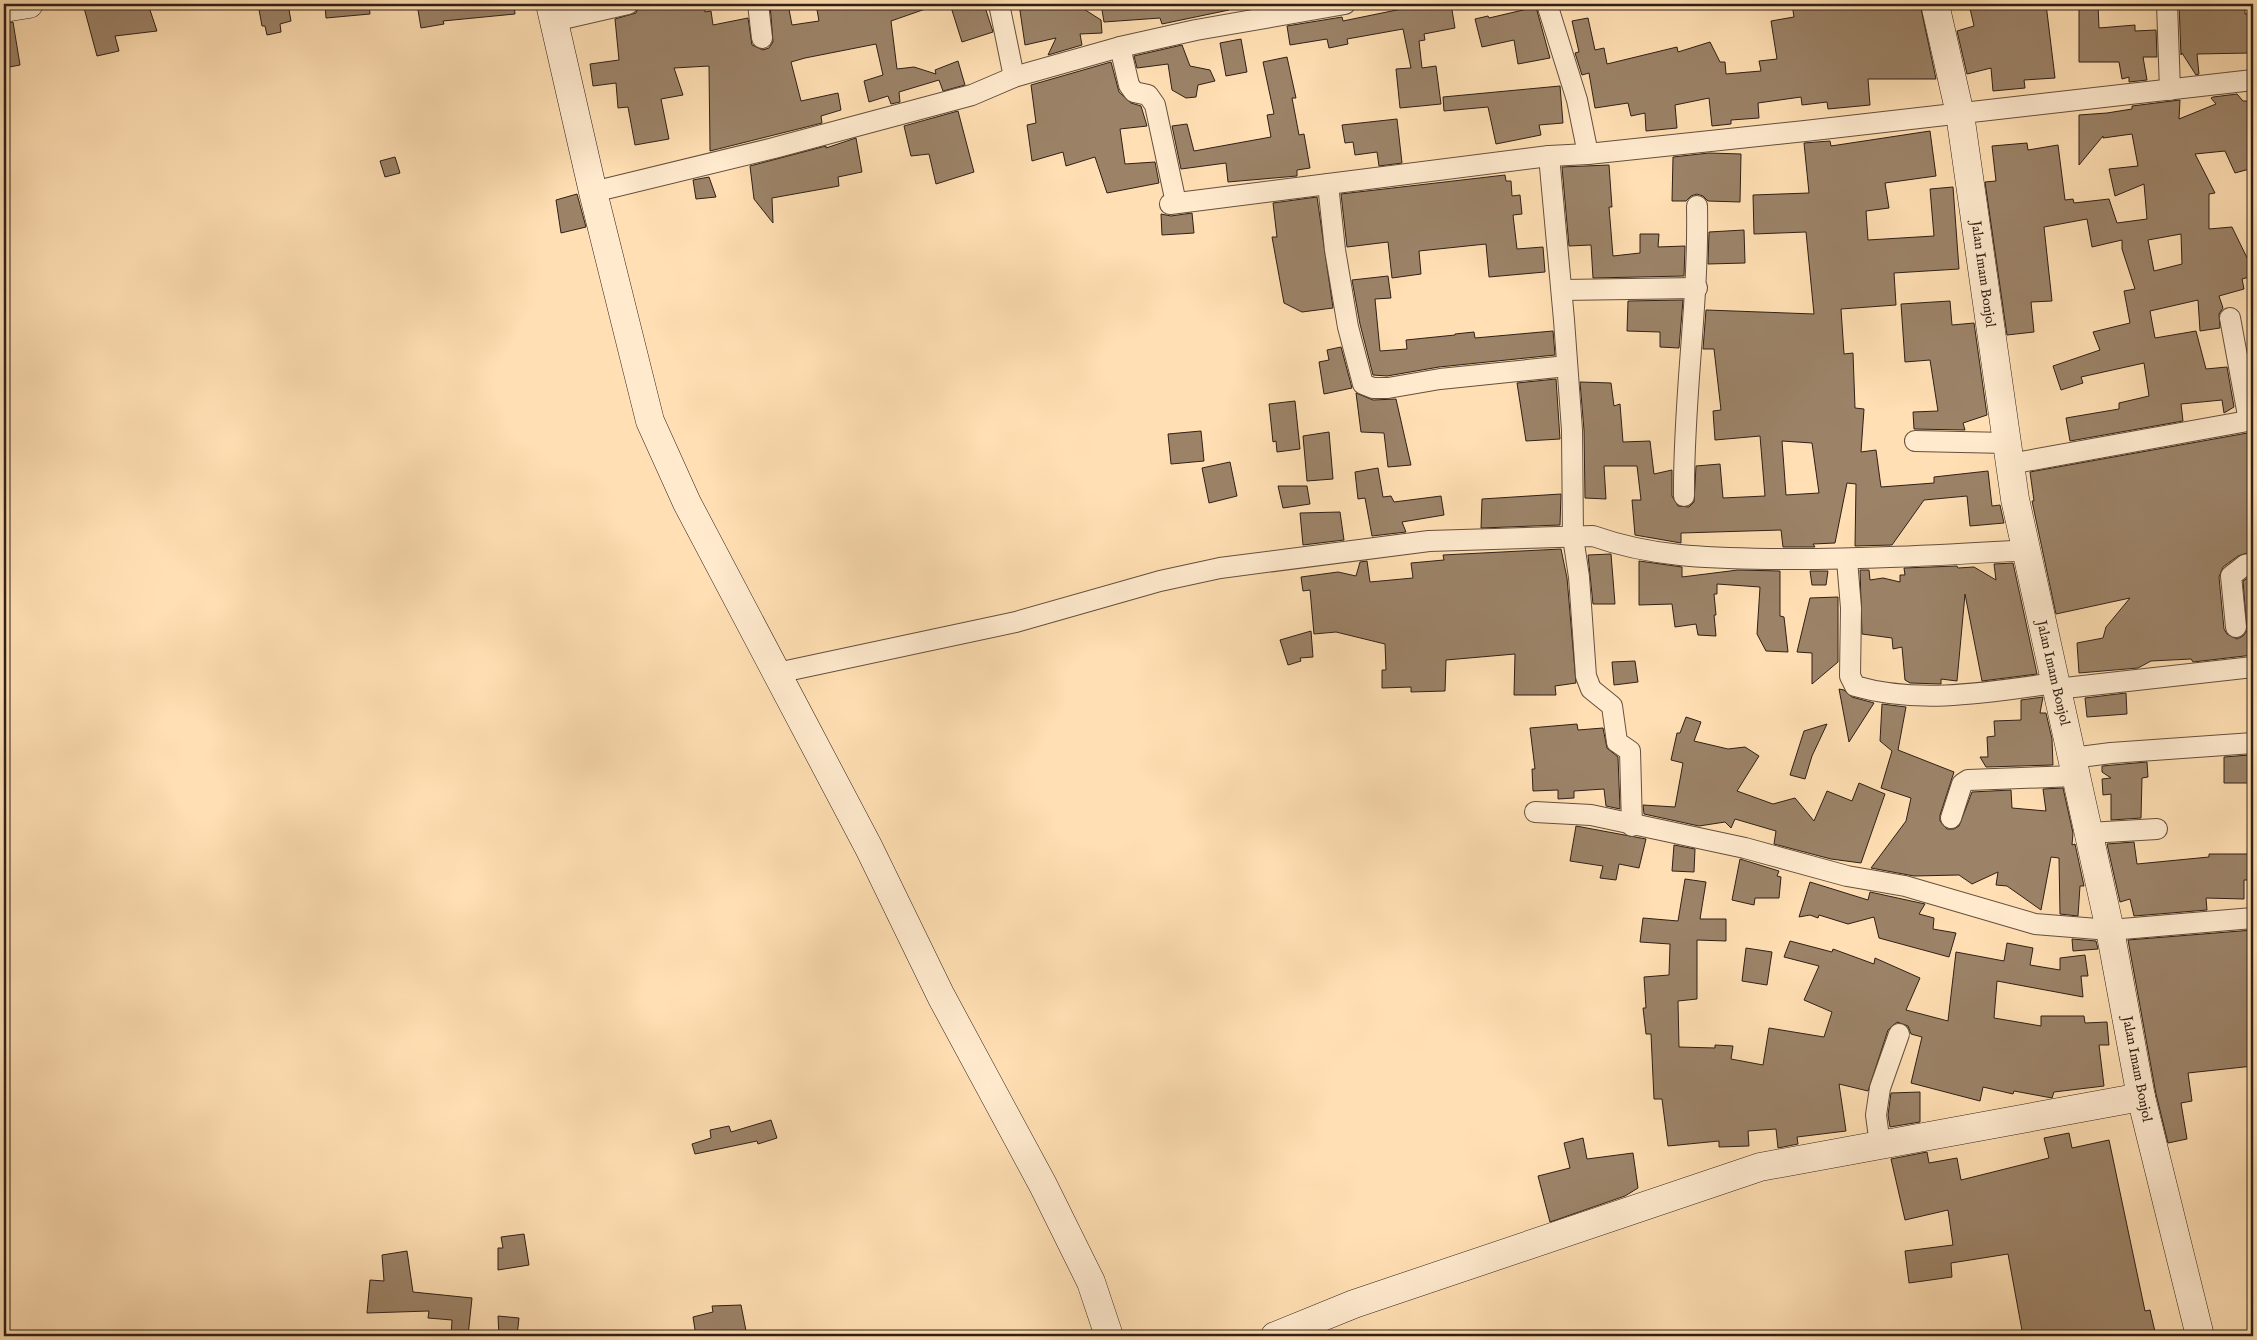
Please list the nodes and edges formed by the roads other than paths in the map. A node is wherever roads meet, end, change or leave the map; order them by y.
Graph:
1 (29, 4) edge
2 (628, 4) edge
3 (758, 4) edge
4 (999, 4) edge
5 (1345, 4) edge
6 (1547, 4) edge
7 (1935, 4) edge
8 (2167, 4) edge
9 (4, 8) edge
10 (552, 12) edge
11 (762, 38) dead end
12 (1120, 47) junction
13 (1014, 77) junction
14 (2253, 80) edge
15 (2170, 90) junction
16 (1960, 114) junction
17 (1588, 154) junction
18 (1549, 156) junction
19 (1328, 184) junction
20 (593, 192) junction
21 (1697, 206) dead end
22 (1697, 288) junction
23 (1562, 290) junction
24 (2230, 318) dead end
25 (1568, 366) junction
26 (2251, 420) edge
27 (1915, 441) dead end
28 (2009, 453) junction
29 (1684, 496) dead end
30 (1573, 537) junction
31 (2028, 550) junction
32 (1847, 560) junction
33 (2253, 563) edge
34 (2236, 627) dead end
35 (2253, 667) edge
36 (777, 673) junction
37 (2056, 686) junction
38 (2253, 744) edge
39 (2074, 767) junction
40 (1535, 812) dead end
41 (1951, 818) dead end
42 (1632, 826) junction
43 (2157, 829) dead end
44 (2089, 833) junction
45 (2253, 918) edge
46 (2110, 930) junction
47 (1899, 1034) dead end
48 (2141, 1097) junction
49 (1880, 1145) junction
50 (1109, 1336) edge
51 (1275, 1336) edge
52 (2200, 1336) edge

1 - 9 street
2 - 10 street
3 - 11 street
4 - 13 street
5 - 12 street
6 - 17 street
7 - 16 street, Jalan Imam Bonjol
8 - 15 street
10 - 20 street
12 - 13 street
12 - 19 street
13 - 20 street
14 - 15 street
15 - 16 street
16 - 17 street
16 - 28 street, Jalan Imam Bonjol
17 - 18 street
18 - 19 street
18 - 23 street
19 - 25 street
20 - 36 street
21 - 22 street
22 - 23 street
22 - 29 street
23 - 25 street
24 - 26 street
25 - 30 street
26 - 28 street
27 - 28 street
28 - 31 street, Jalan Imam Bonjol
30 - 32 street
30 - 36 street
30 - 42 street
31 - 32 street
31 - 37 street, Jalan Imam Bonjol
32 - 37 street
33 - 34 street
35 - 37 street
36 - 50 street
37 - 39 street, Jalan Imam Bonjol
38 - 39 street
39 - 41 street
39 - 44 street, Jalan Imam Bonjol
40 - 42 street
42 - 46 street
43 - 44 street
44 - 46 street, Jalan Imam Bonjol
45 - 46 street
46 - 48 street, Jalan Imam Bonjol
47 - 49 street
48 - 49 street
48 - 52 street, Jalan Imam Bonjol
49 - 51 street

